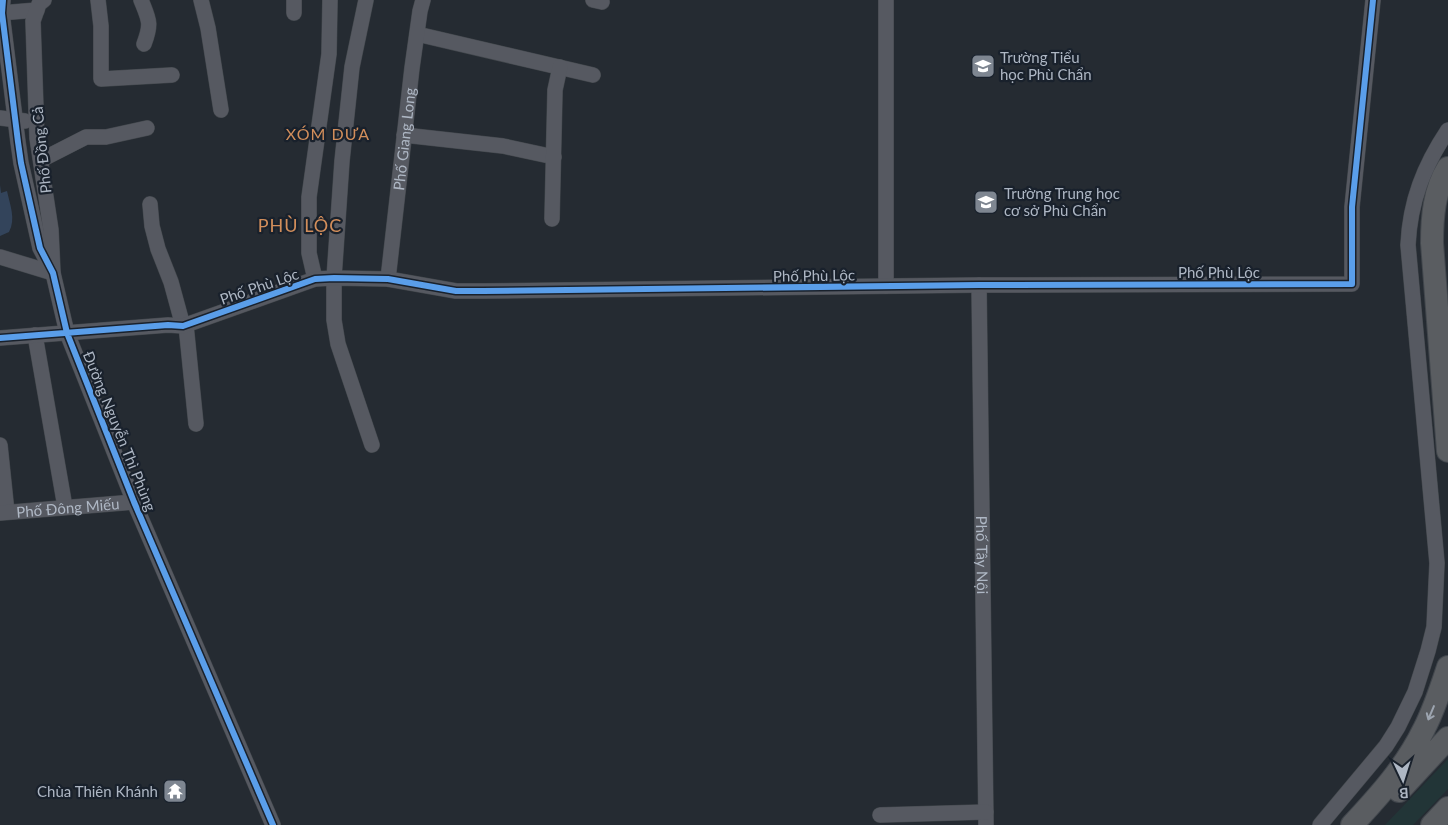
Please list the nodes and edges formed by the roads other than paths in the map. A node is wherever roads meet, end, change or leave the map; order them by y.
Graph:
1 (98, 0) edge
2 (141, 0) edge
3 (201, 0) edge
4 (330, 0) edge
5 (366, 0) edge
6 (424, 0) edge
7 (886, 0) edge
8 (1373, 0) edge
9 (41, 5) edge
10 (2, 9) edge
11 (417, 34) junction
12 (144, 44) dead end
13 (560, 68) junction
14 (172, 75) dead end
15 (593, 75) dead end
16 (222, 110) dead end
17 (7, 119) edge
18 (36, 121) junction
19 (147, 128) dead end
20 (1448, 130) edge
21 (404, 135) junction
22 (554, 157) junction
23 (41, 160) junction
24 (1448, 168) edge
25 (150, 204) dead end
26 (1448, 211) edge
27 (552, 219) dead end
28 (0, 257) edge
29 (53, 273) junction
30 (334, 278) junction
31 (315, 279) junction
32 (388, 279) junction
33 (979, 285) junction
34 (886, 286) junction
35 (1448, 317) edge
36 (184, 325) junction
37 (67, 333) junction
38 (35, 335) junction
39 (0, 338) edge
40 (196, 424) dead end
41 (0, 445) edge
42 (372, 445) dead end
43 (1448, 451) edge
44 (134, 502) junction
45 (65, 507) junction
46 (4, 513) edge
47 (1448, 668) edge
48 (1448, 738) edge
49 (1448, 808) edge
50 (880, 815) dead end
51 (986, 818) edge
52 (273, 825) edge
53 (1320, 825) edge
54 (1352, 825) edge
55 (1366, 825) edge
56 (1432, 825) edge

1 - 14 street
2 - 12 street
3 - 16 street
4 - 31 street
5 - 30 street
6 - 11 street, Phố Giang Long
7 - 34 street
8 - 33 street, Phố Phù Lộc
9 - 10 street
9 - 18 street, Phố Đồng Cả
10 - 17 street, Đường Nguyễn Thì Phùng
11 - 13 street
11 - 21 street, Phố Giang Long
13 - 15 street
13 - 22 street
17 - 18 street
17 - 29 street, Đường Nguyễn Thì Phùng
18 - 23 street, Phố Đồng Cả
19 - 23 street
20 - 53 street
21 - 22 street
21 - 32 street, Phố Giang Long
22 - 27 street
23 - 29 street, Phố Đồng Cả
24 - 43 highway
25 - 36 street
26 - 35 highway
28 - 29 street
29 - 37 street, Đường Nguyễn Thì Phùng
30 - 31 street, Phố Phù Lộc
30 - 32 street, Phố Phù Lộc
30 - 42 street
31 - 36 street, Phố Phù Lộc
32 - 34 street, Phố Phù Lộc
33 - 34 street, Phố Phù Lộc
33 - 51 street, Phố Tây Nội
36 - 37 street, Phố Phù Lộc
36 - 40 street
37 - 38 street, Phố Phù Lộc
37 - 44 street, Đường Nguyễn Thì Phùng
38 - 39 street, Phố Phù Lộc
38 - 45 street
41 - 46 street
44 - 45 street, Phố Đông Miếu
44 - 52 street, Đường Nguyễn Thì Phùng
45 - 46 street, Phố Đông Miếu
47 -> 54 highway
48 - 55 highway
49 - 56 highway
50 - 51 street

